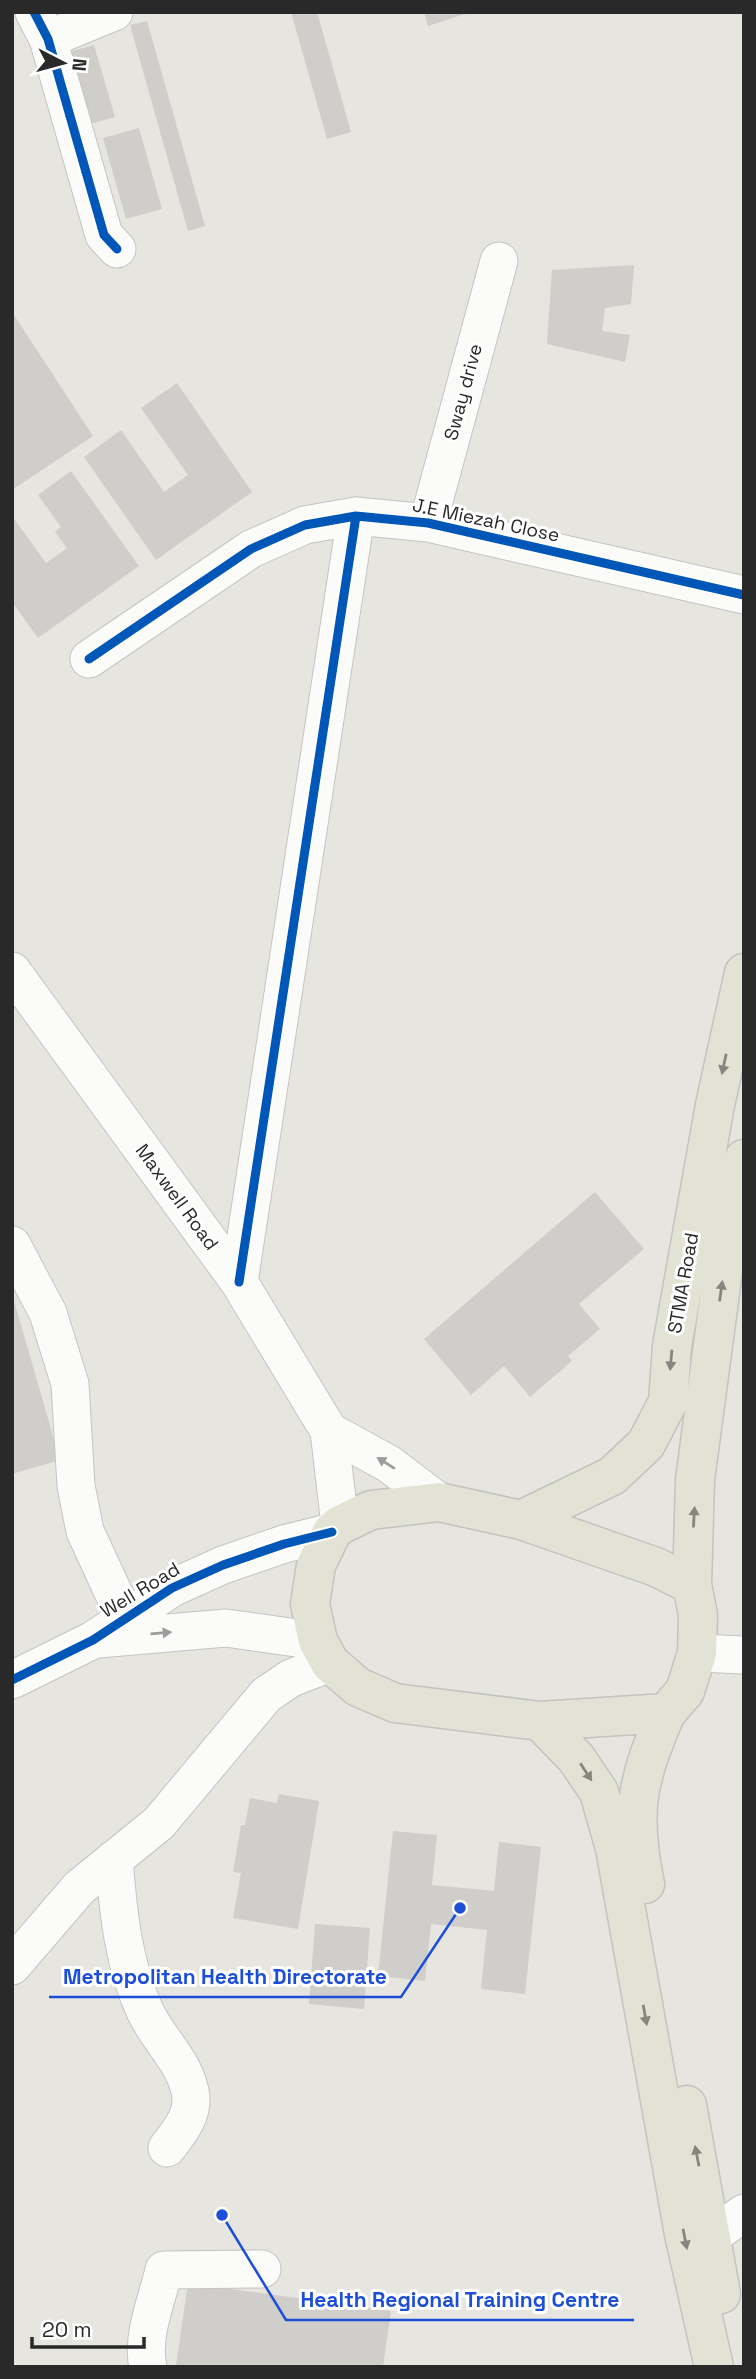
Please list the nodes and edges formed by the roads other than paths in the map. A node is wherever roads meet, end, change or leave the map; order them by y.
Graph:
1 (114, 12) edge
2 (41, 26) edge
3 (117, 249) dead end
4 (499, 261) dead end
5 (356, 516) junction
6 (428, 523) junction
7 (744, 595) edge
8 (89, 659) dead end
9 (744, 973) edge
10 (14, 978) edge
11 (744, 1158) edge
12 (12, 1245) edge
13 (239, 1282) junction
14 (329, 1431) junction
15 (439, 1502) junction
16 (521, 1520) junction
17 (336, 1529) junction
18 (692, 1585) junction
19 (125, 1618) junction
20 (93, 1640) junction
21 (324, 1652) junction
22 (697, 1653) junction
23 (744, 1655) edge
24 (12, 1680) edge
25 (666, 1713) junction
26 (540, 1721) junction
27 (114, 1859) junction
28 (12, 1966) edge
29 (167, 2148) dead end
30 (744, 2213) edge
31 (713, 2235) junction
32 (262, 2269) dead end
33 (148, 2367) edge
34 (714, 2367) edge
35 (740, 2367) edge

1 - 2 street
2 - 3 street
4 - 6 street, Sway drive
5 - 6 street, J.E Miezah Close
5 - 8 street, J.E Miezah Close
5 - 13 street
6 - 7 street, J.E Miezah Close
9 -> 16 main road, STMA Road
10 - 13 street, Maxwell Road
18 -> 11 main road, STMA Road
12 - 19 street
13 - 14 street, Maxwell Road
15 -> 14 street
14 - 17 street, Maxwell Road
15 - 16 main road
15 - 17 main road
16 - 18 main road
17 - 19 street, Well Road
17 - 21 main road
18 - 22 main road, STMA Road
19 - 20 street, Well Road
20 -> 21 street, Well Road
20 - 24 street, Well Road
21 - 26 main road
21 - 27 street
22 - 23 street
22 - 25 main road, STMA Road
25 - 26 main road
31 -> 25 main road, STMA Road
26 -> 34 main road
27 - 28 street
27 - 29 street
30 - 31 street
31 - 35 main road, STMA Road
32 - 33 street

